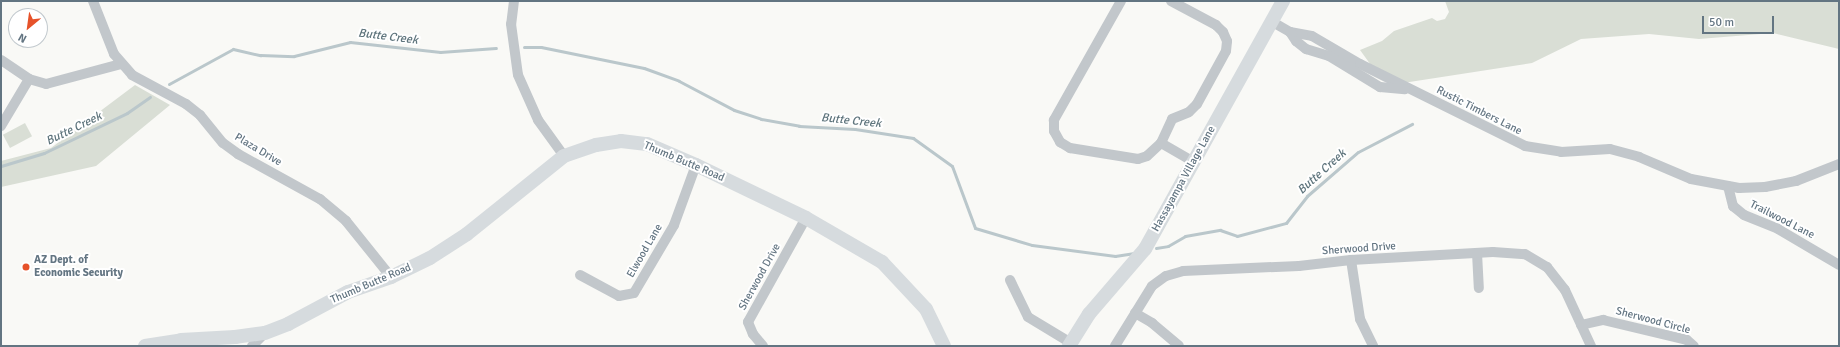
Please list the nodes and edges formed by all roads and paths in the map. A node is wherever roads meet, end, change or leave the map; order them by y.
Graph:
1 (93, 1) edge
2 (514, 1) edge
3 (1122, 1) edge
4 (1171, 1) edge
5 (1283, 1) edge
6 (1271, 21) junction
7 (1, 60) edge
8 (121, 64) junction
9 (29, 79) junction
10 (1, 126) edge
11 (1162, 143) junction
12 (564, 156) junction
13 (1194, 162) junction
14 (1839, 164) edge
15 (696, 165) junction
16 (1728, 186) junction
17 (806, 218) junction
18 (1477, 253) junction
19 (1351, 260) junction
20 (1839, 265) edge
21 (580, 275) dead end
22 (391, 277) junction
23 (1010, 280) dead end
24 (1479, 288) dead end
25 (1135, 313) junction
26 (1581, 325) junction
27 (265, 332) junction
28 (1070, 344) edge
29 (145, 346) edge
30 (252, 346) edge
31 (763, 346) edge
32 (944, 346) edge
33 (1115, 346) edge
34 (1179, 346) edge
35 (1373, 346) edge
36 (1591, 346) edge
37 (1694, 346) edge

1 - 8 street, Plaza Drive
2 - 12 street
3 - 11 street
4 - 11 street
5 - 6 street, Hassayampa Village Lane
6 - 13 street, Hassayampa Village Lane
6 - 16 street, Rustic Timbers Lane
7 - 9 street
8 - 9 street
8 - 22 street, Plaza Drive
9 - 10 street
11 - 13 street
12 - 15 street, Thumb Butte Road
12 - 22 street, Thumb Butte Road
13 - 28 street, Hassayampa Village Lane
14 - 16 street, Rustic Timbers Lane
15 - 17 street, Thumb Butte Road
15 - 21 street, Elwood Lane
16 - 20 street, Trailwood Lane
17 - 31 street, Sherwood Drive
17 - 32 street, Thumb Butte Road
18 - 19 street, Sherwood Drive
18 - 24 street
18 - 26 street, Sherwood Drive
19 - 25 street, Sherwood Drive
19 - 35 street
22 - 27 street, Thumb Butte Road
23 - 28 street
25 - 33 street, Sherwood Drive
25 - 34 street
26 - 36 street, Sherwood Drive
26 - 37 street, Sherwood Circle
27 - 29 street
27 - 30 street, Thumb Butte Road

